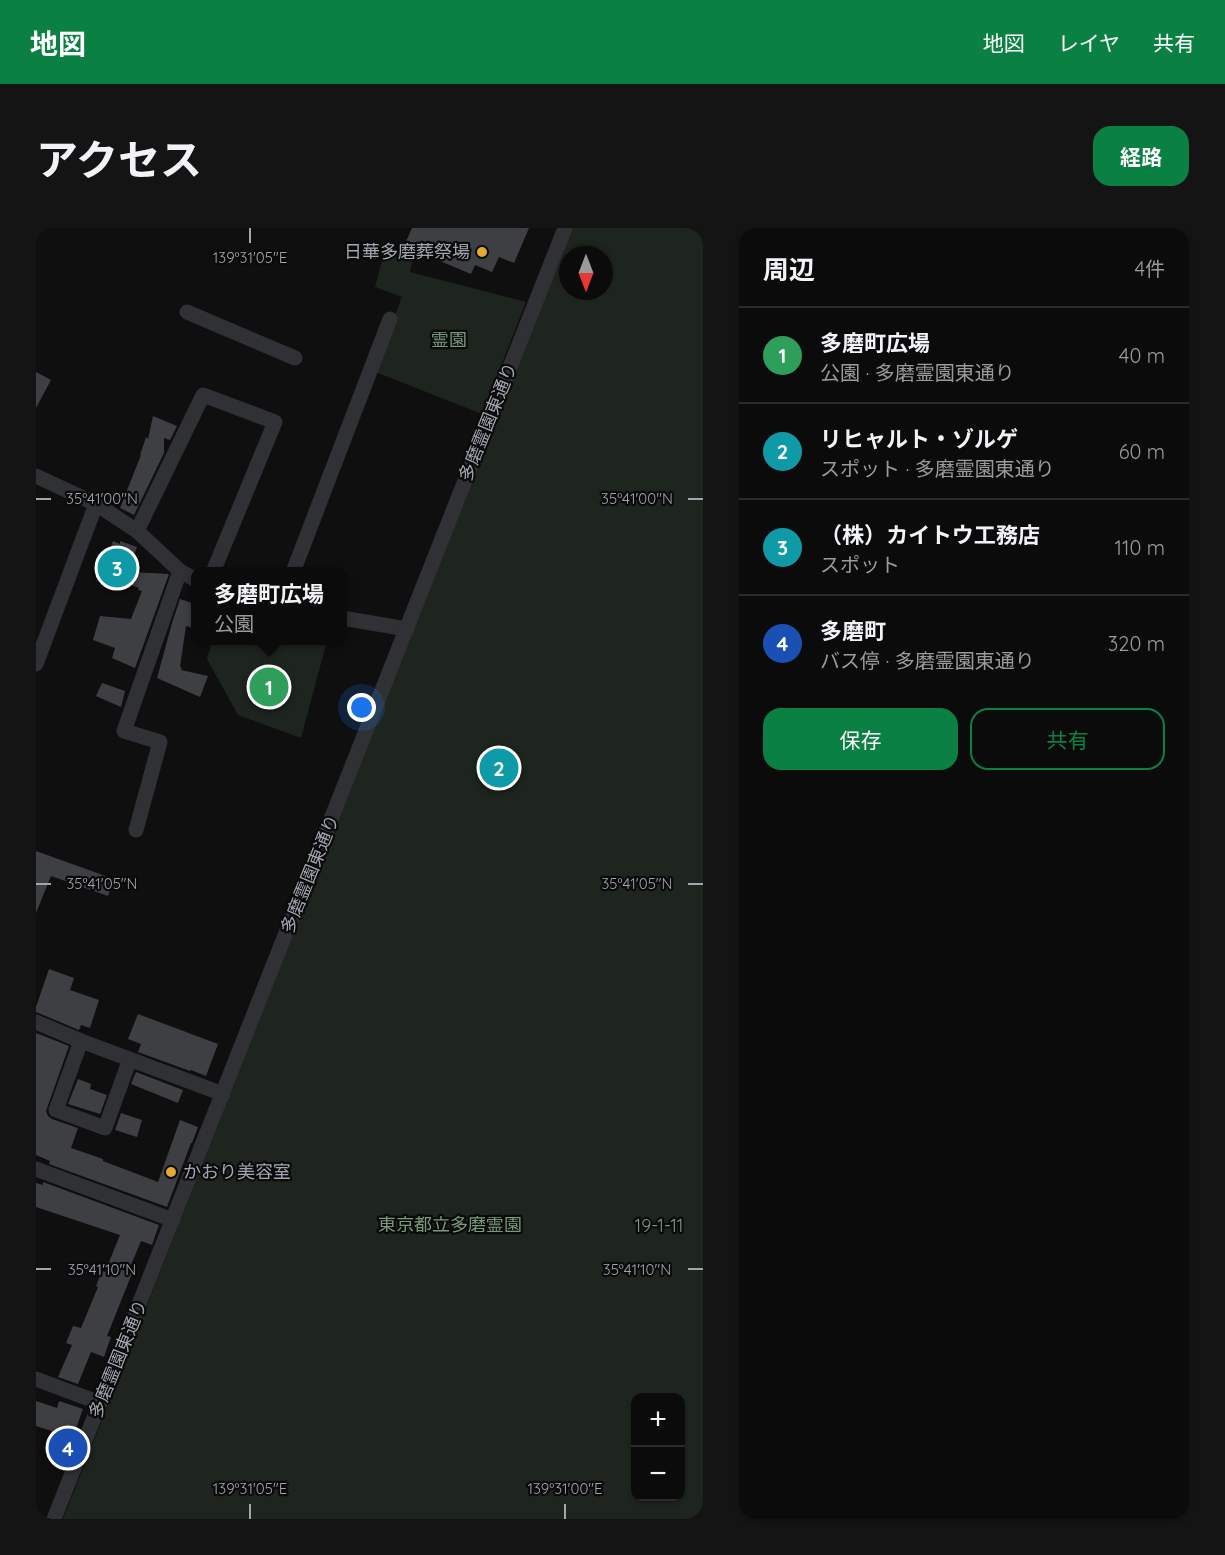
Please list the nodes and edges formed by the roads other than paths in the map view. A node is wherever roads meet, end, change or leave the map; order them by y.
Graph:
1 (565, 228) edge
2 (187, 312) dead end
3 (390, 319) dead end
4 (295, 358) dead end
5 (36, 476) edge
6 (96, 504) junction
7 (137, 531) junction
8 (215, 567) edge
9 (295, 567) edge
10 (180, 571) junction
11 (191, 577) edge
12 (347, 619) edge
13 (407, 629) junction
14 (36, 664) edge
15 (136, 830) dead end
16 (36, 1022) edge
17 (81, 1041) junction
18 (130, 1059) junction
19 (223, 1094) junction
20 (36, 1169) edge
21 (173, 1220) junction
22 (36, 1379) edge
23 (100, 1404) junction
24 (54, 1519) edge

1 - 13 street, 多磨霊園東通り
2 - 4 street
3 - 9 street
5 - 6 street
6 - 7 street
6 - 14 street
7 - 8 street
7 - 10 street
10 - 11 street
10 - 15 street
12 - 13 street
13 - 19 street, 多磨霊園東通り
16 - 17 street
17 - 18 street
17 - 18 street
18 - 19 street
19 - 21 street, 多磨霊園東通り
20 - 21 street
21 - 23 street, 多磨霊園東通り
22 - 23 street
23 - 24 street, 多磨霊園東通り

